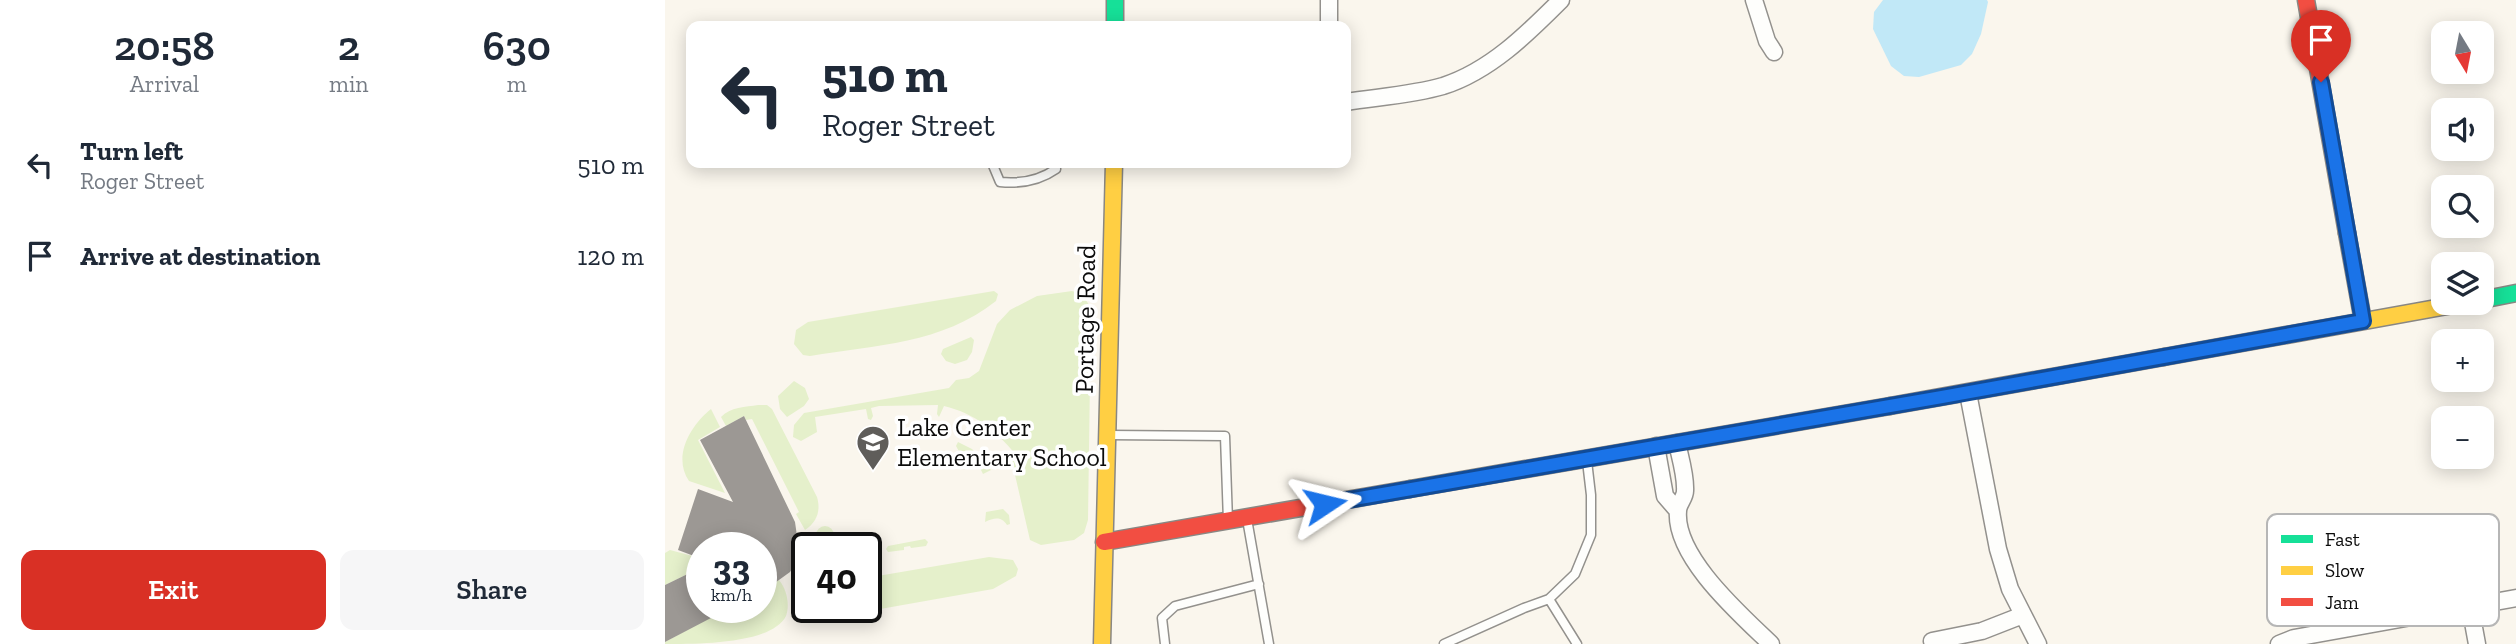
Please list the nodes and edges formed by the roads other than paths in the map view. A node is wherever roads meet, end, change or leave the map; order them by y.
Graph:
1 (1115, 0) edge
2 (1329, 0) edge
3 (1561, 0) edge
4 (1754, 0) edge
5 (2306, 0) edge
6 (1115, 21) edge
7 (1329, 21) edge
8 (1774, 52) dead end
9 (1351, 101) edge
10 (994, 168) edge
11 (1056, 168) edge
12 (1114, 168) edge
13 (2516, 293) edge
14 (2494, 297) edge
15 (2431, 309) edge
16 (2363, 321) junction
17 (1968, 393) junction
18 (1107, 435) junction
19 (1677, 443) junction
20 (1656, 446) junction
21 (1586, 458) junction
22 (1678, 511) junction
23 (1247, 517) junction
24 (1228, 521) junction
25 (1104, 542) junction
26 (1259, 584) junction
27 (1549, 599) junction
28 (2023, 615) junction
29 (2360, 626) edge
30 (2474, 626) edge
31 (1932, 641) dead end
32 (1103, 644) edge
33 (1165, 644) edge
34 (1269, 644) edge
35 (1444, 644) edge
36 (1577, 644) edge
37 (1772, 644) edge
38 (2038, 644) edge
39 (2279, 644) edge
40 (2477, 644) edge

1 - 6 street
2 - 7 street
3 - 9 street
4 - 8 street
5 - 16 street
10 - 11 lane
12 - 18 street, Portage Road
13 - 14 street
15 - 16 street
16 - 17 street
17 - 19 street
17 - 28 street
18 - 24 lane
18 - 25 street, Portage Road
19 - 20 street
19 - 22 street
20 - 21 street
20 - 22 street
21 - 23 street
21 - 27 lane
22 - 37 street
23 - 24 street
23 - 26 lane
24 - 25 street
25 - 32 street, Portage Road
26 - 33 lane
26 - 34 lane
27 - 35 lane
27 - 36 lane
28 - 31 street
28 - 38 street
29 - 39 street
30 - 40 street

